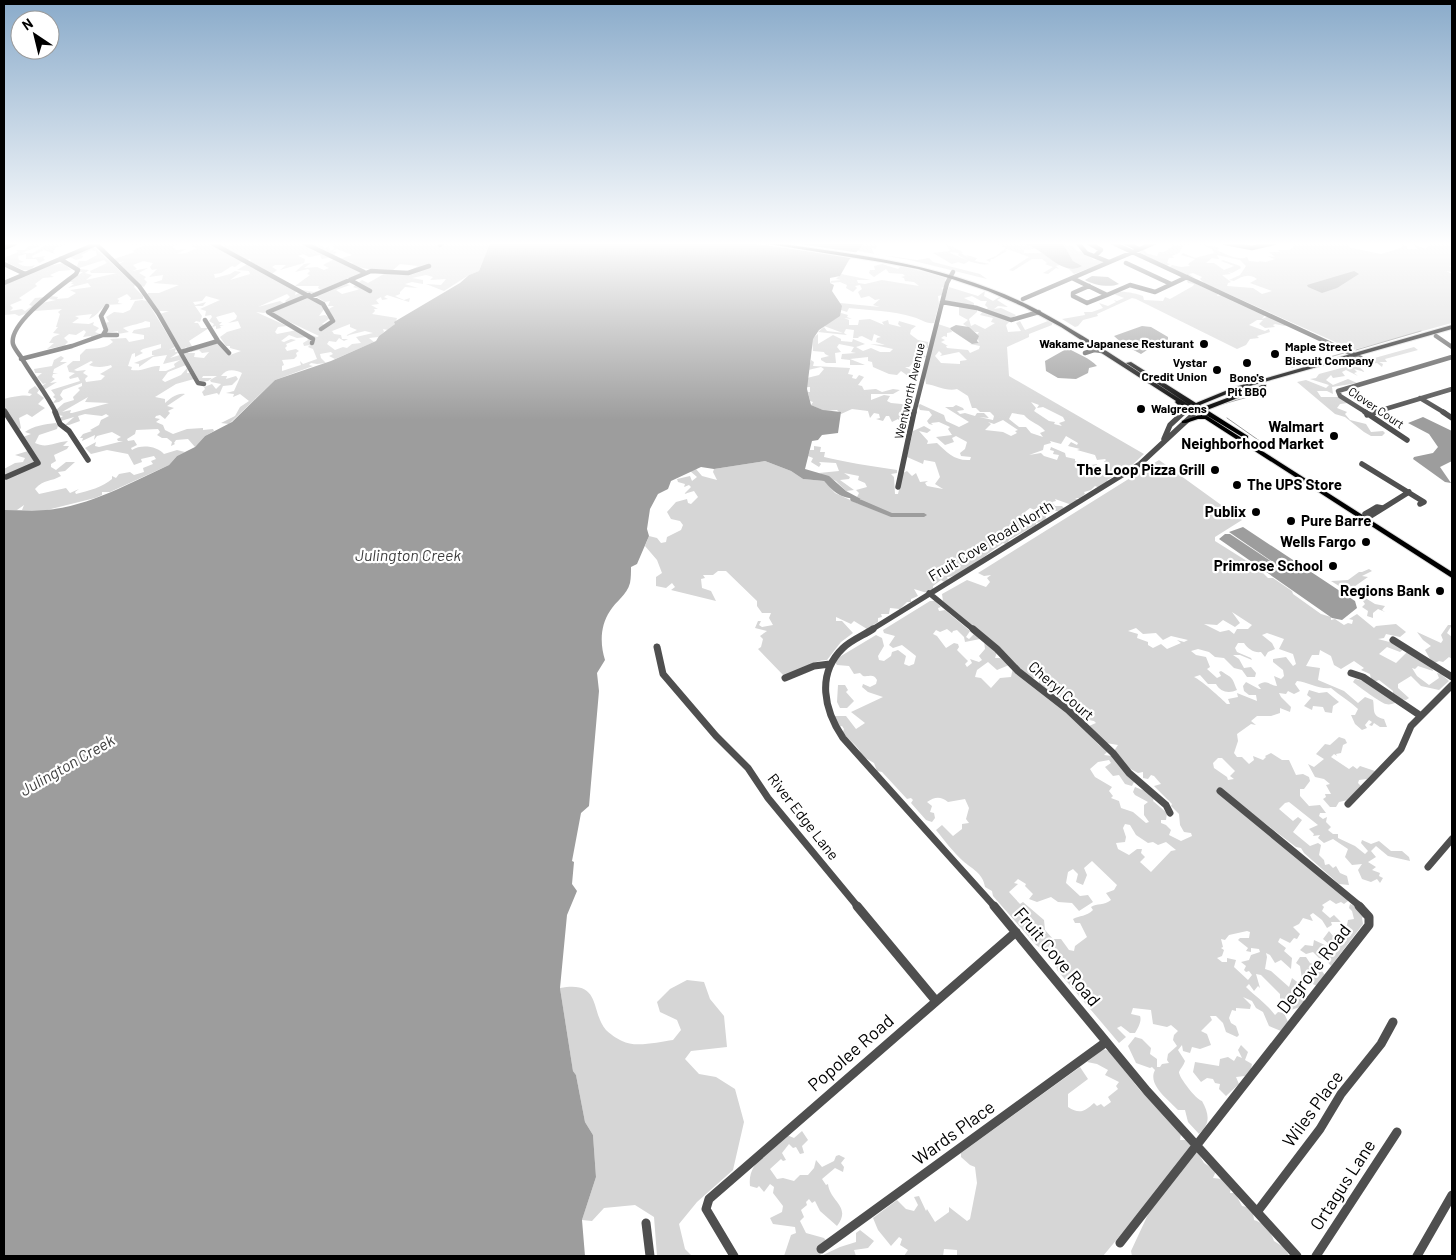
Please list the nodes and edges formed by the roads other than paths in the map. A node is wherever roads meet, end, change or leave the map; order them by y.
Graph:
1 (44, 302) edge
2 (149, 302) edge
3 (293, 302) edge
4 (320, 302) edge
5 (942, 302) joint
6 (1018, 302) edge
7 (1028, 302) edge
8 (1241, 302) edge
9 (107, 306) dead end
10 (1039, 312) junction
11 (1054, 317) junction
12 (205, 320) dead end
13 (1452, 327) edge
14 (321, 329) dead end
15 (1452, 332) edge
16 (103, 335) junction
17 (117, 335) dead end
18 (1434, 335) junction
19 (218, 341) junction
20 (312, 343) dead end
21 (1452, 346) edge
22 (1100, 348) junction
23 (181, 352) junction
24 (1083, 352) dead end
25 (229, 353) dead end
26 (1358, 356) junction
27 (1452, 357) edge
28 (21, 358) junction
29 (1138, 375) junction
30 (204, 384) dead end
31 (1262, 384) junction
32 (1452, 389) edge
33 (1222, 394) junction
34 (1185, 398) junction
35 (1420, 398) junction
36 (1213, 403) junction
37 (1196, 408) junction
38 (4, 410) edge
39 (1182, 414) junction
40 (1367, 415) junction
41 (1452, 418) edge
42 (1209, 420) junction
43 (1184, 422) junction
44 (1225, 424) junction
45 (1164, 439) junction
46 (1407, 440) dead end
47 (1261, 452) junction
48 (1274, 455) junction
49 (88, 460) dead end
50 (1362, 464) dead end
51 (1293, 473) junction
52 (6, 477) dead end
53 (1308, 477) junction
54 (898, 487) dead end
55 (1409, 492) junction
56 (1420, 504) dead end
57 (1365, 516) junction
58 (1452, 569) edge
59 (1452, 575) edge
60 (929, 593) junction
61 (1393, 640) dead end
62 (657, 647) dead end
63 (830, 664) junction
64 (1351, 672) dead end
65 (1452, 677) edge
66 (785, 678) dead end
67 (1452, 686) edge
68 (1421, 716) junction
69 (1220, 791) dead end
70 (1348, 804) dead end
71 (1170, 813) dead end
72 (1452, 839) edge
73 (1428, 867) dead end
74 (1016, 932) junction
75 (936, 1000) junction
76 (1392, 1022) dead end
77 (1106, 1042) junction
78 (1397, 1132) dead end
79 (1197, 1146) junction
80 (1452, 1195) edge
81 (1257, 1212) junction
82 (646, 1223) dead end
83 (1120, 1243) dead end
84 (821, 1249) dead end
85 (650, 1256) edge
86 (734, 1256) edge
87 (1296, 1256) edge
88 (1316, 1256) edge
89 (1417, 1256) edge

1 - 28 street
2 - 23 street
3 - 20 street
4 - 14 street
5 - 10 street
5 - 54 street, Wentworth Avenue
6 - 10 main road
7 - 11 main road
8 - 26 street
9 - 16 street
10 - 11 main road
10 - 22 main road
11 - 22 main road
12 - 19 street
13 - 18 main road
15 - 18 main road
16 - 17 street
16 - 28 street
18 - 21 street
18 - 26 main road
19 - 23 street
19 - 25 street
22 - 24 street
22 - 29 main road
22 - 34 main road
23 - 30 street
26 - 31 main road
27 - 40 street, Clover Court
28 - 49 street
29 - 37 main road
29 - 39 main road
31 - 33 main road
31 - 36 main road
32 - 35 street
33 - 34 main road
33 - 37 main road
34 - 37 main road
35 - 40 street
35 - 41 street
36 - 37 main road
36 - 44 main road
37 - 39 street, Fruit Cove Road North
37 - 42 main road
37 - 43 street, Fruit Cove Road North
37 - 44 main road
38 - 52 street
39 - 45 street, Fruit Cove Road North
40 - 46 street, Clover Court
42 - 43 main road
42 - 47 main road
43 - 45 street, Fruit Cove Road North
44 - 48 main road
45 - 60 street, Fruit Cove Road North
47 - 48 main road
47 - 51 main road
48 - 53 main road
50 - 55 street
51 - 53 main road
51 - 57 main road
53 - 57 main road
55 - 56 street
55 - 57 street
57 - 58 main road
57 - 59 main road
60 - 63 street, Fruit Cove Road North
60 - 71 street, Cheryl Court
61 - 65 street
62 - 75 street, River Edge Lane
63 - 66 street
63 - 74 street, Fruit Cove Road
64 - 68 street
67 - 68 street
68 - 70 street
69 - 79 street, Degrove Road
72 - 73 street
74 - 75 street, Popolee Road
74 - 77 street, Fruit Cove Road
75 - 86 street, Popolee Road
76 - 81 street, Wiles Place
77 - 79 street, Fruit Cove Road
77 - 84 street, Wards Place
78 - 88 street, Ortagus Lane
79 - 81 street, Fruit Cove Road
79 - 83 street
80 - 89 street
81 - 87 street, Fruit Cove Road
82 - 85 street

